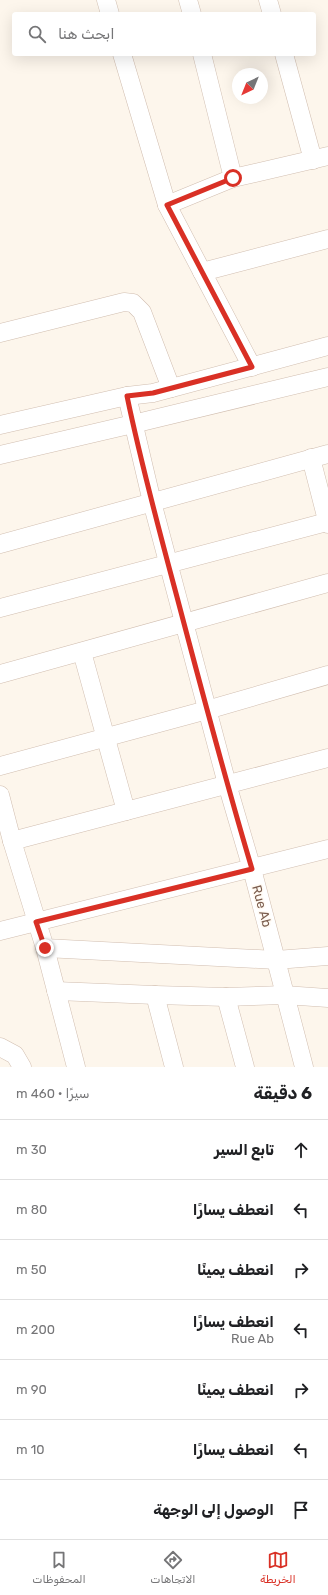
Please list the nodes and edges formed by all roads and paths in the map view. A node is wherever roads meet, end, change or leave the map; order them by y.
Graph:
1 (106, 0) edge
2 (188, 0) edge
3 (268, 0) edge
4 (109, 12) edge
5 (191, 12) edge
6 (271, 12) edge
7 (123, 56) edge
8 (202, 56) edge
9 (285, 56) edge
10 (321, 158) edge
11 (233, 178) junction
12 (167, 205) junction
13 (328, 239) edge
14 (202, 272) junction
15 (0, 333) edge
16 (328, 346) edge
17 (252, 367) junction
18 (328, 377) edge
19 (171, 388) junction
20 (127, 396) junction
21 (133, 424) junction
22 (0, 425) edge
23 (0, 455) edge
24 (320, 456) edge
25 (152, 502) junction
26 (328, 523) edge
27 (0, 544) edge
28 (168, 564) junction
29 (328, 583) edge
30 (0, 608) edge
31 (184, 623) junction
32 (82, 652) junction
33 (0, 674) edge
34 (328, 675) edge
35 (207, 710) junction
36 (106, 737) junction
37 (328, 758) edge
38 (0, 766) edge
39 (227, 784) junction
40 (0, 795) edge
41 (126, 811) junction
42 (12, 841) junction
43 (328, 849) edge
44 (252, 869) junction
45 (36, 922) junction
46 (0, 932) edge
47 (45, 948) junction
48 (328, 956) edge
49 (276, 960) junction
50 (56, 991) junction
51 (155, 995) junction
52 (284, 995) junction
53 (226, 997) junction
54 (328, 998) edge
55 (0, 1047) edge
56 (22, 1067) edge
57 (76, 1067) edge
58 (174, 1067) edge
59 (245, 1067) edge
60 (304, 1067) edge

1 - 4 street
2 - 5 street
3 - 6 street
7 - 12 street
8 - 11 street
9 - 10 street
10 - 11 street
11 - 12 street
12 - 14 street
13 - 14 street
14 - 17 street
15 - 19 street
16 - 17 street
17 - 19 street
18 - 21 street
19 - 20 street
20 - 21 street, Rue Ab
20 - 22 street
21 - 23 street
21 - 25 street, Rue Ab
24 - 25 street
24 - 26 street
25 - 27 street
25 - 28 street, Rue Ab
26 - 28 street
28 - 30 street
28 - 31 street, Rue Ab
29 - 31 street
31 - 32 street
31 - 35 street, Rue Ab
32 - 33 street
32 - 36 street
34 - 35 street
35 - 36 street
35 - 39 street, Rue Ab
36 - 38 street
36 - 41 street
37 - 39 street
39 - 41 street
39 - 44 street, Rue Ab
40 - 42 street
41 - 42 street
42 - 45 street
43 - 44 street
44 - 45 street
44 - 49 street, Rue Ab
45 - 46 street
45 - 47 street
47 - 49 street
47 - 50 street
48 - 49 street
49 - 52 street, Rue Ab
50 - 51 street
50 - 57 street
51 - 53 street
51 - 58 street
52 - 53 street
52 - 54 street
52 - 60 street, Rue Ab
53 - 59 street
55 - 56 street

